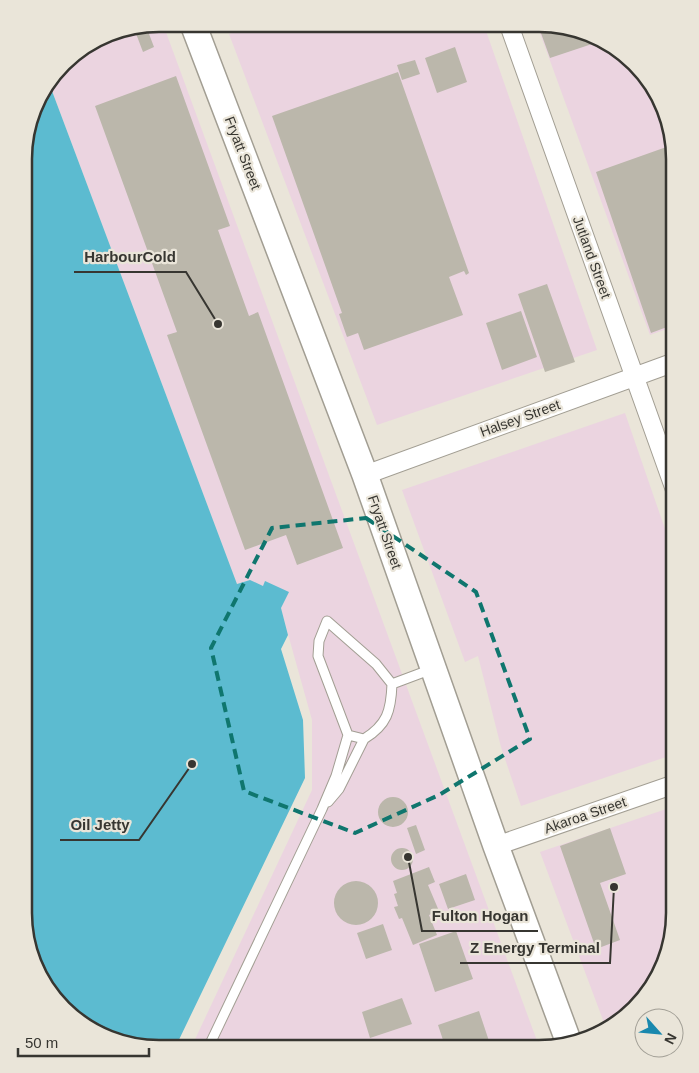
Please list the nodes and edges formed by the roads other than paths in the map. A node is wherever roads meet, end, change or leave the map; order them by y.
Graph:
1 (512, 32) edge
2 (197, 33) edge
3 (666, 365) edge
4 (635, 377) junction
5 (666, 465) edge
6 (365, 474) junction
7 (433, 668) junction
8 (392, 684) junction
9 (348, 735) junction
10 (364, 739) junction
11 (666, 787) edge
12 (322, 809) junction
13 (496, 846) junction
14 (567, 1037) edge
15 (212, 1040) edge

1 - 4 street, Jutland Street
2 - 6 street, Fryatt Street
3 - 4 street, Halsey Street
4 - 5 street, Jutland Street
4 - 6 street, Halsey Street
6 - 7 street, Fryatt Street
7 - 8 lane
7 - 13 street, Fryatt Street
8 - 9 lane
8 - 10 lane
9 - 10 lane
9 - 12 lane
10 - 12 lane
11 - 13 street, Akaroa Street
12 - 15 lane
13 - 14 street, Fryatt Street

